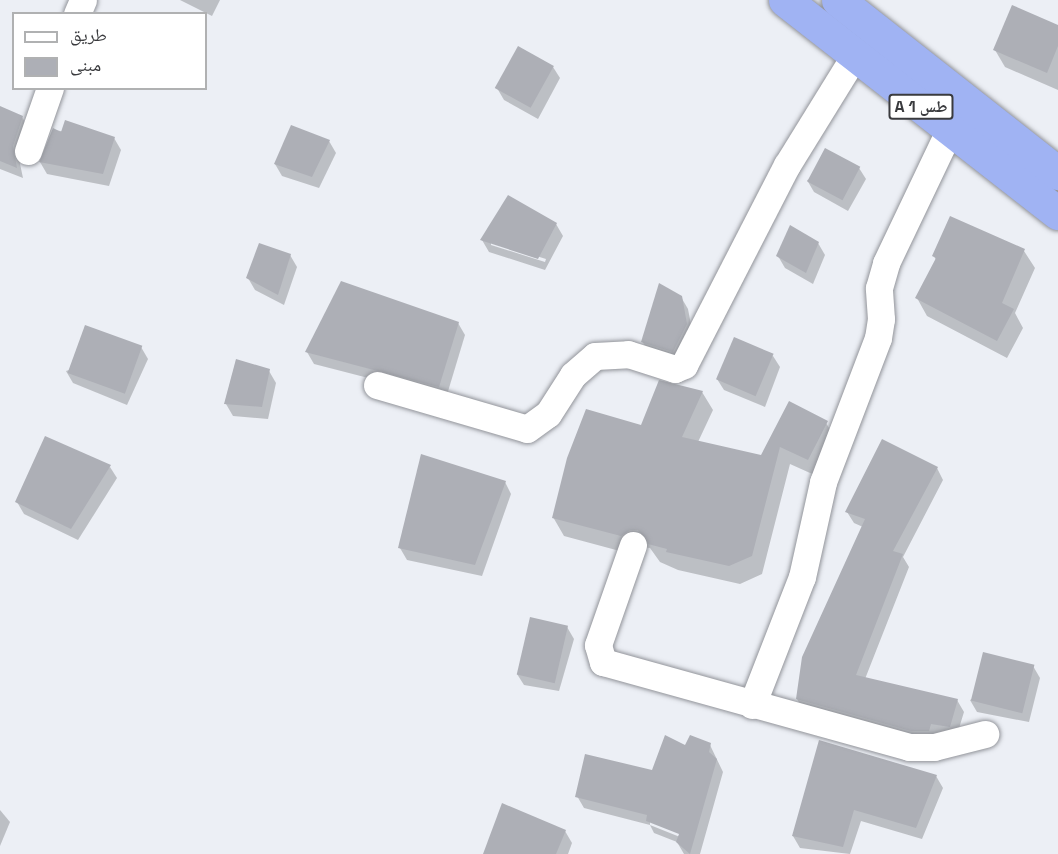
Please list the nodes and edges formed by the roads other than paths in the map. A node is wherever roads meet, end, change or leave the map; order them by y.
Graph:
1 (785, 0) edge
2 (838, 0) edge
3 (855, 55) junction
4 (49, 90) edge
5 (950, 129) junction
6 (28, 151) dead end
7 (1058, 173) edge
8 (1058, 213) edge
9 (377, 385) dead end
10 (633, 545) dead end
11 (752, 705) junction
12 (985, 734) dead end

1 - 3 highway, A 1 طس
2 - 7 highway, A 1 طس
3 - 5 highway, A 1 طس
3 - 9 street
4 - 6 street
5 - 8 highway, A 1 طس
5 - 11 street
10 - 11 street
11 - 12 street

